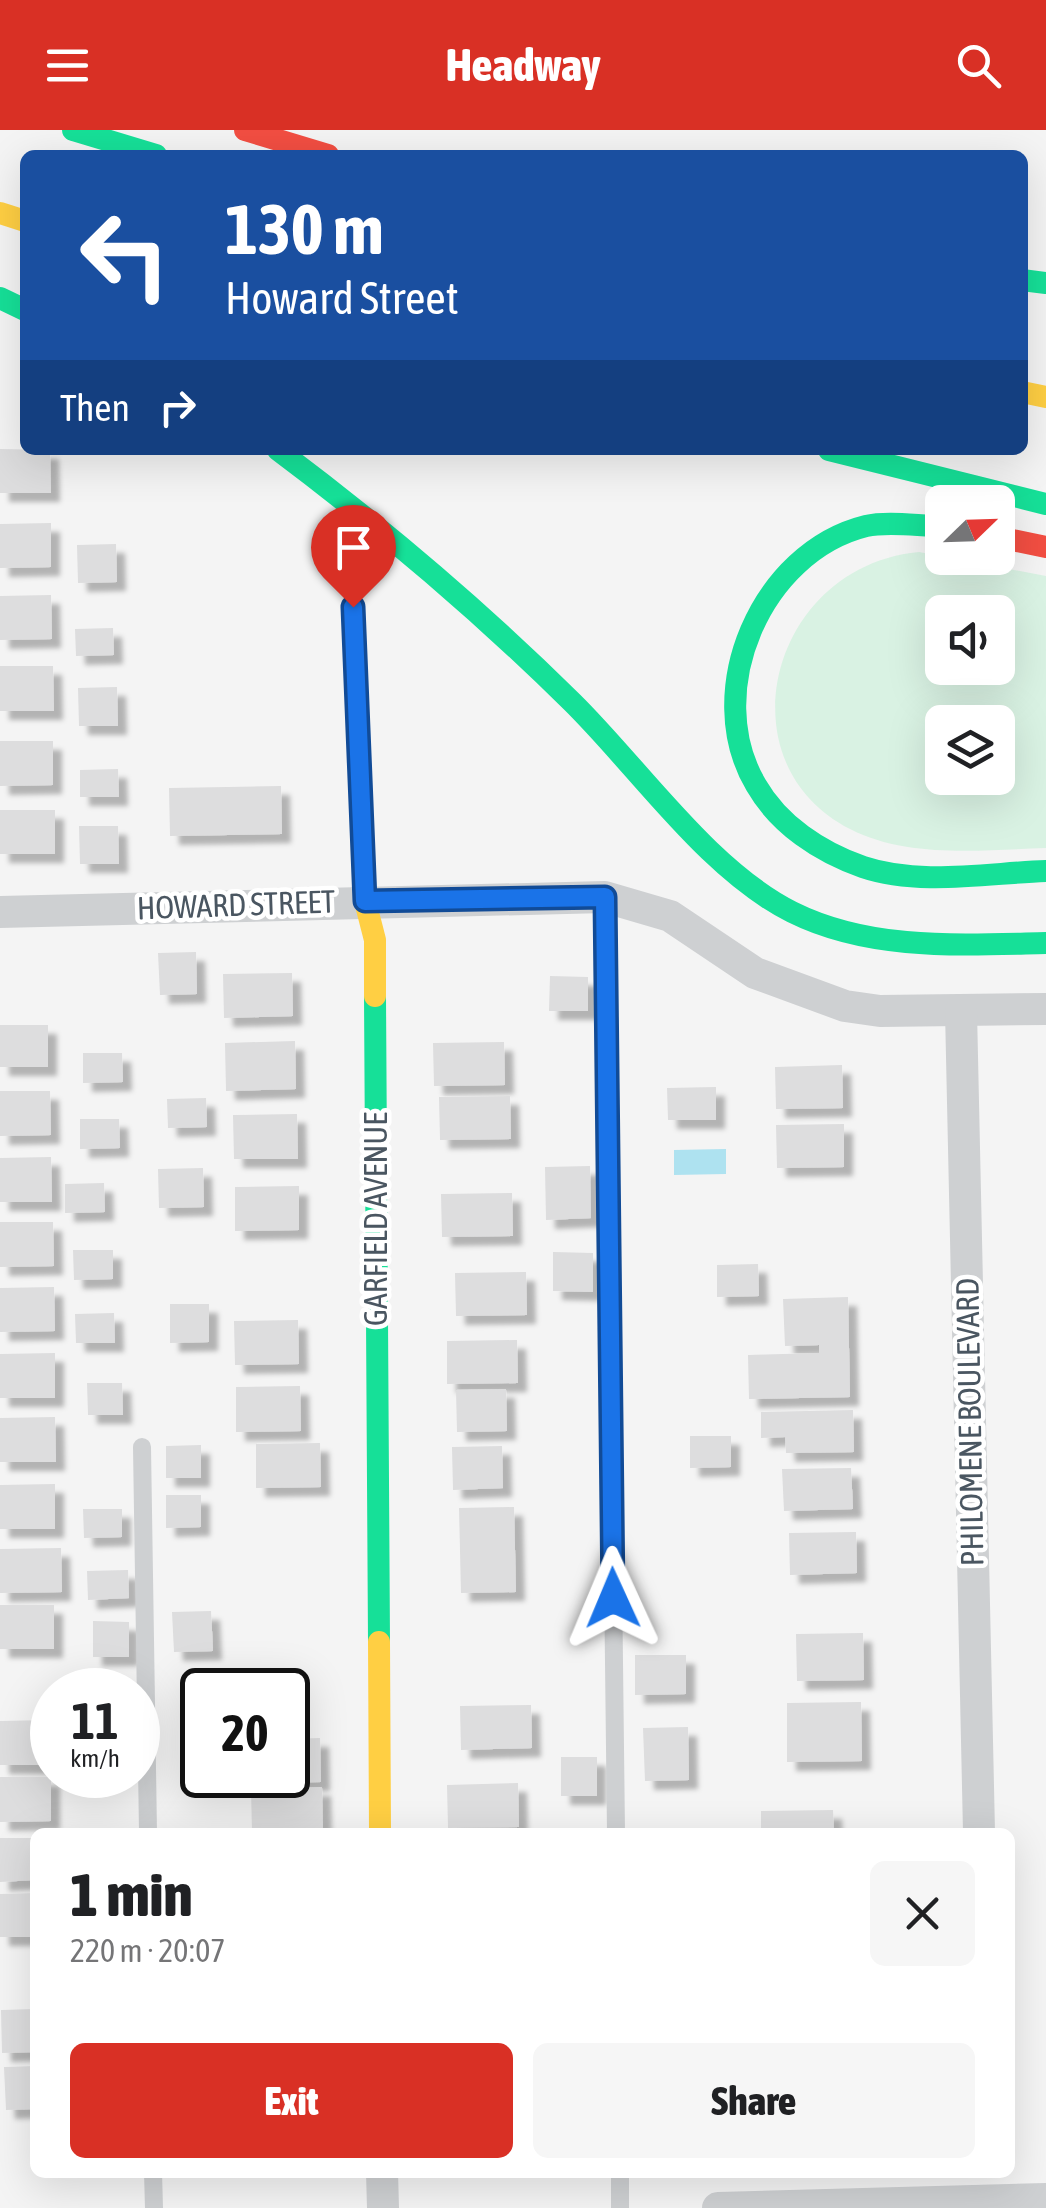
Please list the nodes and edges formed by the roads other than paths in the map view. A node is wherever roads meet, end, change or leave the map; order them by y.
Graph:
1 (73, 130) edge
2 (246, 130) edge
3 (139, 150) edge
4 (312, 150) edge
5 (285, 455) edge
6 (848, 455) edge
7 (1046, 504) edge
8 (925, 523) edge
9 (1015, 541) edge
10 (1046, 547) edge
11 (353, 607) dead end
12 (1046, 871) edge
13 (605, 897) junction
14 (365, 901) junction
15 (0, 912) edge
16 (1046, 942) edge
17 (1046, 1009) edge
18 (962, 1011) junction
19 (142, 1447) dead end
20 (148, 1828) edge
21 (380, 1828) edge
22 (616, 1828) edge
23 (978, 1828) edge
24 (153, 2178) edge
25 (382, 2178) edge
26 (620, 2178) edge
27 (985, 2194) edge
28 (1046, 2199) edge
29 (154, 2208) edge
30 (382, 2208) edge
31 (620, 2208) edge
32 (718, 2208) edge

1 - 3 main road
2 - 4 main road
5 - 16 main road
6 - 7 main road
8 - 12 main road
9 - 10 main road
11 - 14 main road, GARFIELD AVENUE
13 - 14 street, HOWARD STREET
13 - 18 street, HOWARD STREET
13 - 22 lane
14 - 15 street, HOWARD STREET
14 - 21 main road, GARFIELD AVENUE
17 - 18 street, HOWARD STREET
18 - 23 street, PHILOMENE BOULEVARD
19 - 20 lane
24 - 29 lane
25 - 30 street
26 - 31 lane
27 - 28 street
27 - 32 street

